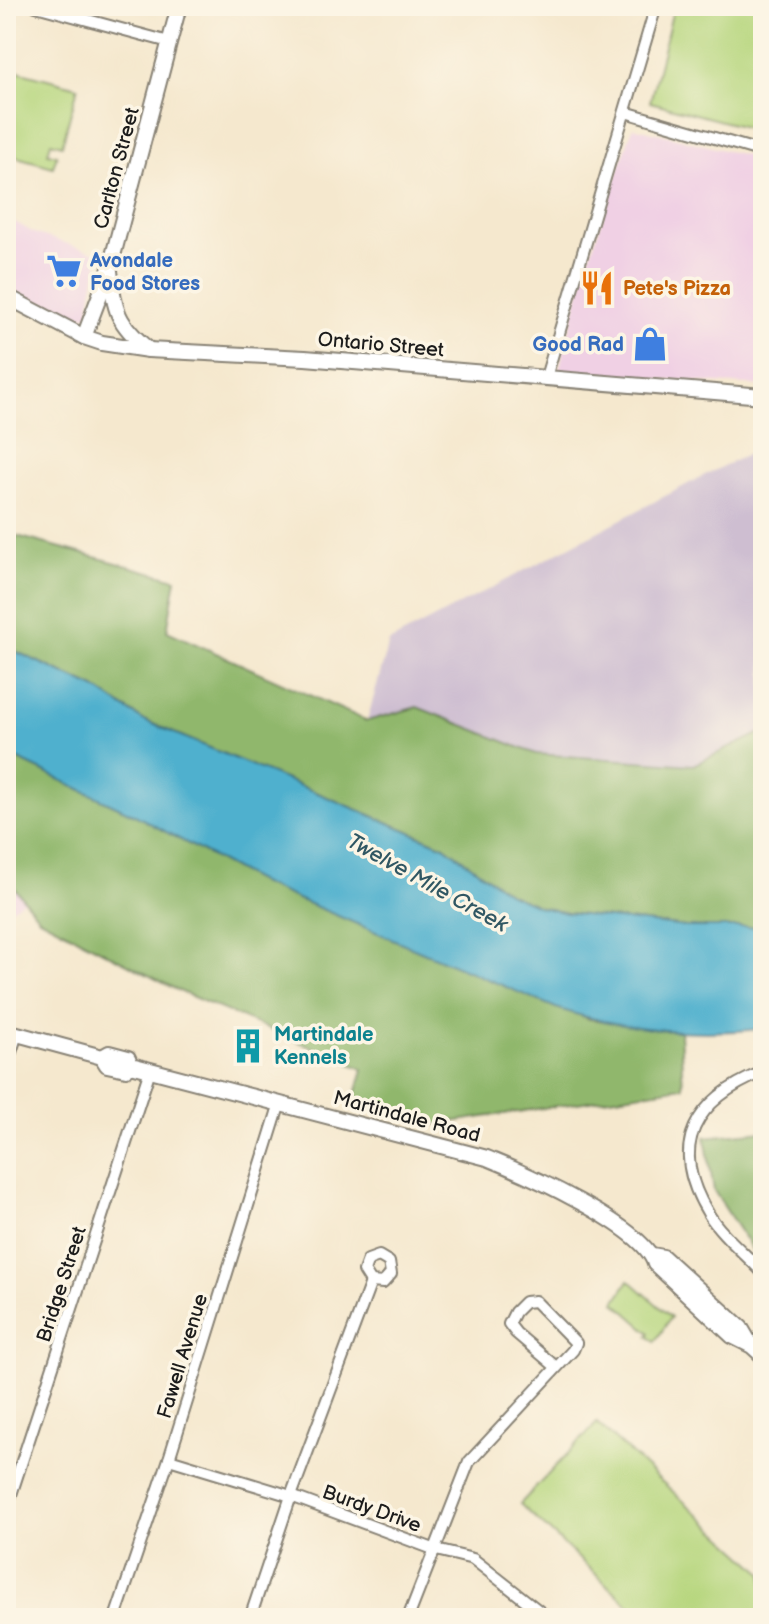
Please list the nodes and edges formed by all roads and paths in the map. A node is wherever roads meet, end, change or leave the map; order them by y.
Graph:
1 (36, 6) edge
2 (179, 6) edge
3 (656, 6) edge
4 (169, 42) junction
5 (625, 112) junction
6 (763, 152) edge
7 (109, 271) junction
8 (6, 296) edge
9 (84, 337) junction
10 (148, 350) junction
11 (546, 377) junction
12 (763, 396) edge
13 (12, 1032) edge
14 (6, 1067) edge
15 (150, 1070) junction
16 (763, 1072) edge
17 (280, 1103) junction
18 (763, 1273) edge
19 (371, 1282) dead end
20 (757, 1351) edge
21 (556, 1367) junction
22 (169, 1459) junction
23 (291, 1496) junction
24 (6, 1510) edge
25 (436, 1550) junction
26 (115, 1618) edge
27 (250, 1618) edge
28 (408, 1618) edge
29 (548, 1618) edge

1 - 4 street
2 - 4 main road, Carlton Street
3 - 5 street
4 - 7 main road, Carlton Street
5 - 6 street
5 - 11 street
7 - 9 main road, Carlton Street
7 - 10 main road
8 - 9 main road, Ontario Street
9 - 10 main road, Ontario Street
10 - 11 main road, Ontario Street
11 - 12 main road, Ontario Street
13 - 14 street
13 - 15 main road, Martindale Road
15 - 17 main road, Martindale Road
15 - 24 street, Bridge Street
16 - 18 street
17 - 20 main road, Martindale Road
17 - 22 street, Fawell Avenue
19 - 23 street
21 - 21 street
21 - 25 street
22 - 23 street, Burdy Drive
22 - 26 street, Fawell Avenue
23 - 25 street, Burdy Drive
23 - 27 street
25 - 28 street
25 - 29 street, Burdy Drive

